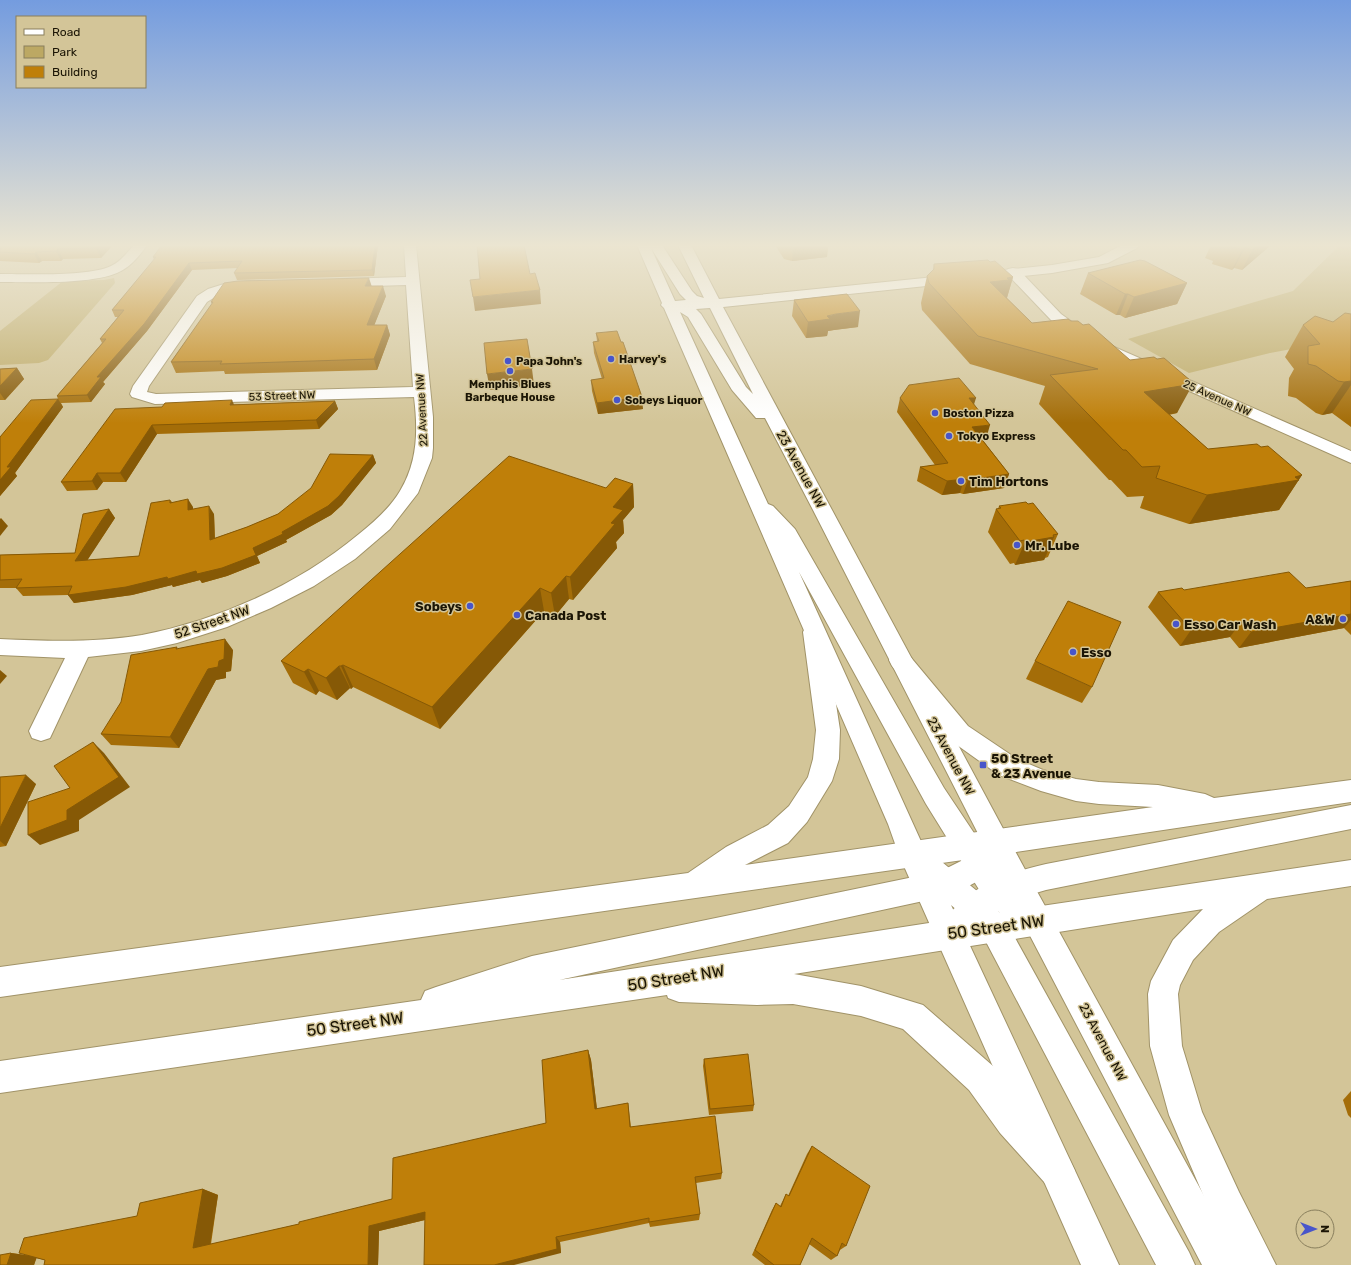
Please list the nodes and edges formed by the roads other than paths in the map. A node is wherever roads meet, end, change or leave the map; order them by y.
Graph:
1 (198, 304) edge
2 (414, 304) edge
3 (711, 304) edge
4 (713, 304) edge
5 (1044, 304) edge
6 (668, 305) junction
7 (422, 392) junction
8 (781, 433) junction
9 (1351, 458) edge
10 (754, 496) junction
11 (335, 564) joint
12 (814, 632) junction
13 (0, 647) edge
14 (80, 650) junction
15 (900, 660) junction
16 (41, 731) dead end
17 (1351, 791) edge
18 (1220, 809) junction
19 (1351, 817) edge
20 (996, 842) junction
21 (913, 855) junction
22 (973, 857) junction
23 (1351, 873) edge
24 (696, 884) junction
25 (936, 884) junction
26 (1263, 886) junction
27 (996, 903) junction
28 (1039, 921) junction
29 (949, 934) junction
30 (0, 982) edge
31 (632, 985) junction
32 (380, 1020) junction
33 (0, 1077) edge
34 (1057, 1171) junction
35 (1100, 1265) edge
36 (1176, 1265) edge
37 (1222, 1265) edge
38 (1257, 1265) edge

1 - 7 main road, 53 Street NW
2 - 7 main road, 22 Avenue NW
3 - 6 main road
4 - 8 main road, 23 Avenue NW
5 - 9 main road, 25 Avenue NW
6 - 8 main road
6 - 10 main road
7 - 11 main road, 22 Avenue NW
8 - 15 main road, 23 Avenue NW
10 - 12 main road
10 - 22 main road
11 - 14 main road, 52 Street NW
12 - 21 main road
12 - 24 main road
13 - 14 main road, 52 Street NW
14 - 16 main road
15 - 18 main road
15 - 20 main road, 23 Avenue NW
17 - 18 main road
18 - 20 main road
19 - 27 main road
20 - 22 main road
20 - 27 main road, 23 Avenue NW
21 - 22 main road
21 - 24 main road
21 - 25 main road
22 - 25 main road
22 - 27 main road
23 - 26 main road, 50 Street NW
24 - 30 main road
25 - 27 main road
25 - 29 main road
25 - 32 main road
26 - 28 main road, 50 Street NW
26 - 38 main road
27 - 28 main road, 50 Street NW
27 - 28 main road, 23 Avenue NW
27 - 29 main road, 50 Street NW
27 - 36 main road
28 - 37 main road, 23 Avenue NW
29 - 31 main road, 50 Street NW
29 - 34 main road
31 - 32 main road, 50 Street NW
31 - 34 main road
32 - 33 main road, 50 Street NW
34 - 35 main road

